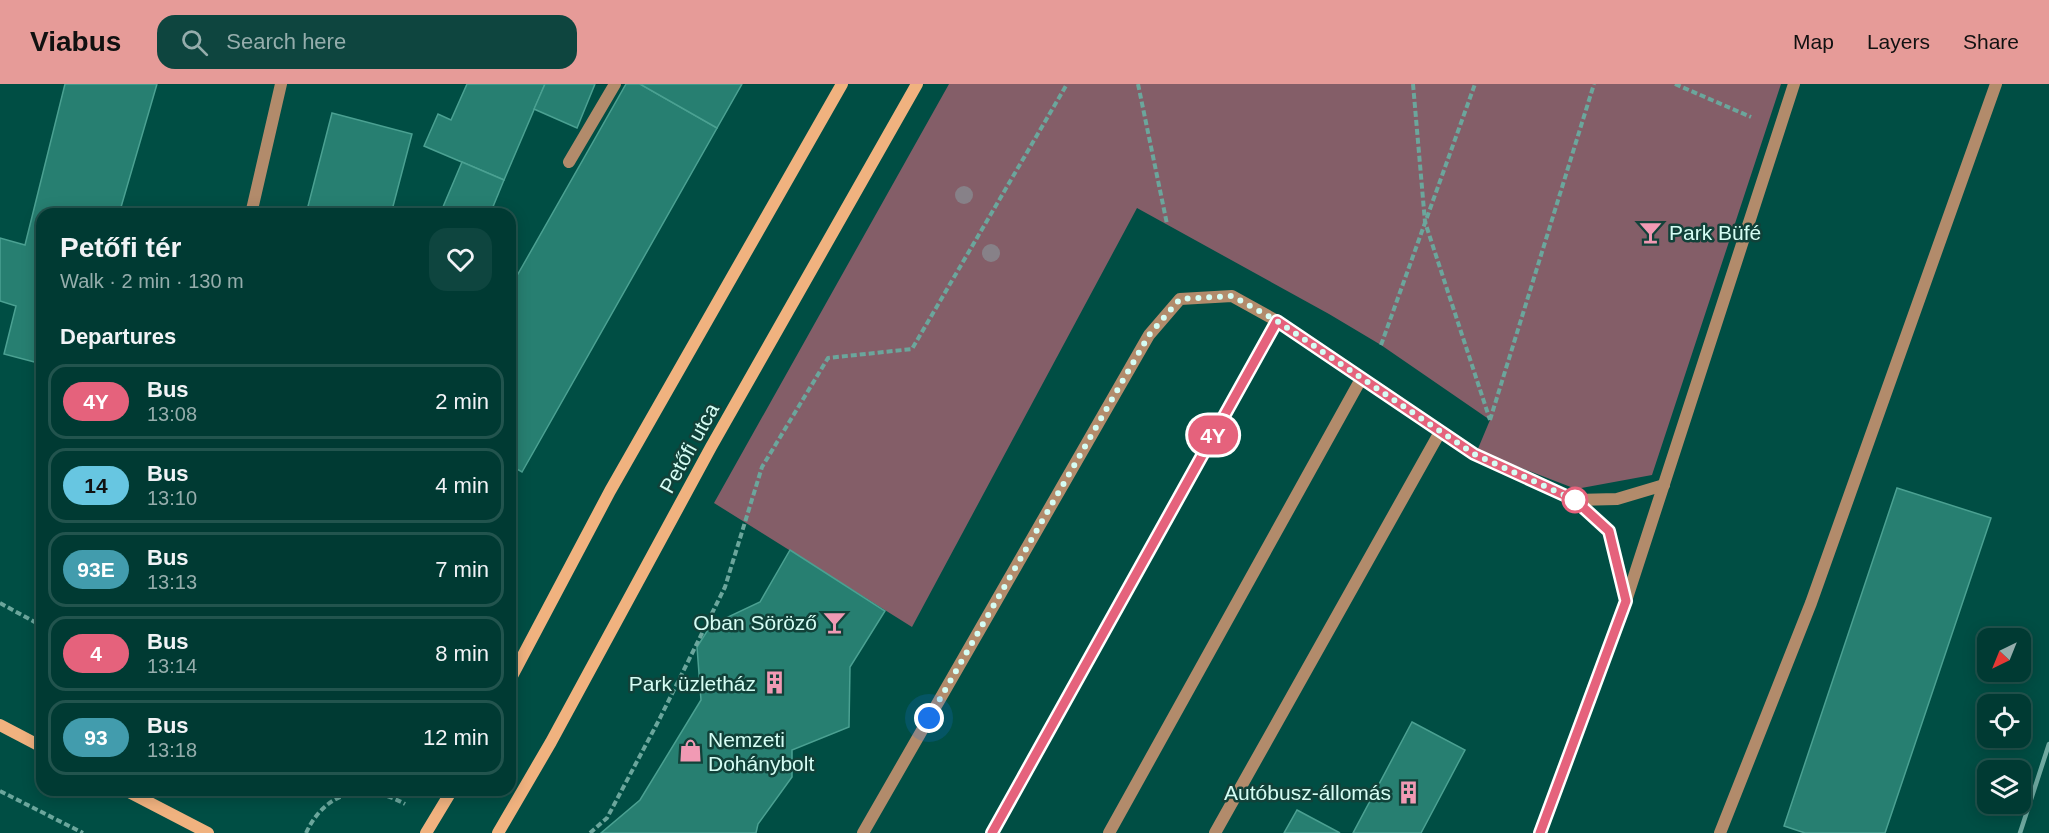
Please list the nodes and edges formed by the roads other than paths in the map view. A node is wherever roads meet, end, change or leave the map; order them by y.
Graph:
1 (281, 84) edge
2 (615, 84) edge
3 (842, 84) edge
4 (917, 84) edge
5 (1794, 84) edge
6 (1996, 84) edge
7 (570, 162) dead end
8 (251, 208) edge
9 (1277, 321) junction
10 (1361, 378) junction
11 (1440, 432) junction
12 (1664, 485) junction
13 (1575, 500) junction
14 (1626, 601) junction
15 (516, 669) edge
16 (0, 725) edge
17 (36, 744) edge
18 (137, 796) edge
19 (449, 796) edge
20 (208, 833) edge
21 (426, 833) edge
22 (498, 833) edge
23 (863, 833) edge
24 (992, 833) edge
25 (1109, 833) edge
26 (1215, 833) edge
27 (1540, 833) edge
28 (1720, 833) edge

1 - 8 street
2 - 7 street
3 - 15 main road
4 - 22 main road, Petőfi utca
5 - 12 street
6 - 28 street
9 - 10 street
9 - 23 street
9 - 24 street
10 - 11 street
10 - 25 street
11 - 13 street
11 - 26 street
12 - 13 street
12 - 14 street
13 - 14 street
14 - 27 street
16 - 17 main road
18 - 20 main road
19 - 21 main road

